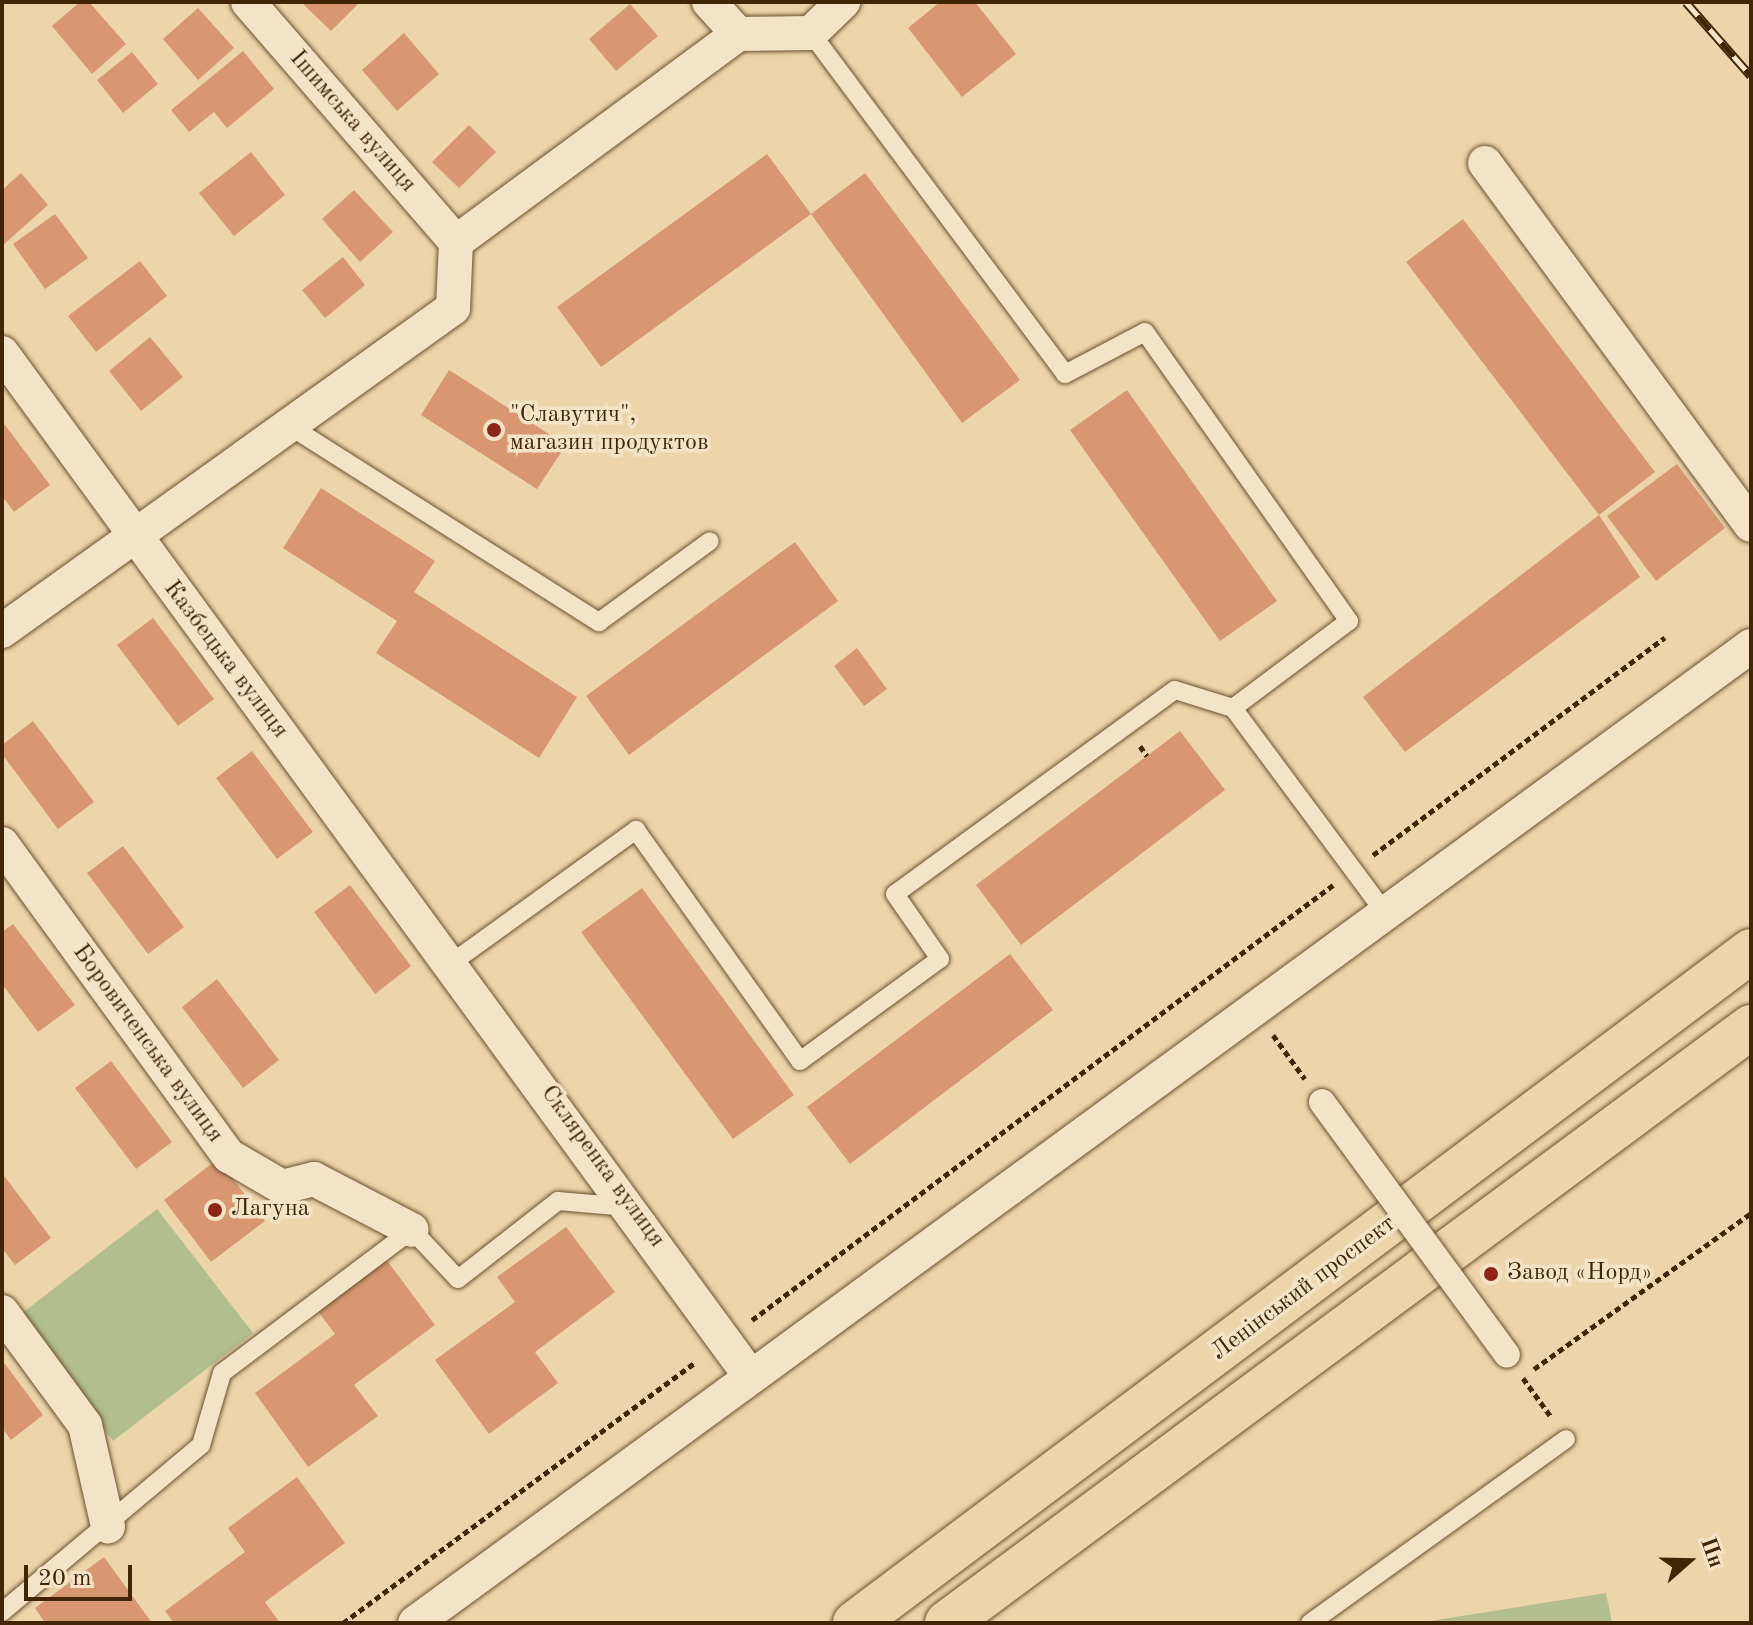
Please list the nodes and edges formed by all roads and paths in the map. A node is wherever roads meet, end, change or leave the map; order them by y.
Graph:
1 (248, 2) edge
2 (709, 2) edge
3 (843, 2) edge
4 (811, 33) junction
5 (738, 34) junction
6 (1485, 163) dead end
7 (456, 242) junction
8 (2, 353) edge
9 (285, 423) junction
10 (1751, 525) edge
11 (131, 535) junction
12 (710, 541) dead end
13 (2, 631) edge
14 (1665, 637) dead end
15 (1751, 646) edge
16 (1233, 708) junction
17 (2, 844) edge
18 (1352, 871) junction
19 (1386, 914) junction
20 (1751, 951) edge
21 (453, 962) junction
22 (1254, 1009) junction
23 (1751, 1027) edge
24 (1322, 1102) joint
25 (630, 1207) junction
26 (1751, 1213) edge
27 (412, 1230) junction
28 (2, 1312) edge
29 (726, 1340) junction
30 (1507, 1355) joint
31 (748, 1373) junction
32 (1523, 1377) junction
33 (1566, 1439) joint
34 (108, 1526) junction
35 (2, 1612) edge
36 (343, 1623) edge
37 (415, 1623) edge
38 (855, 1623) edge
39 (947, 1623) edge
40 (1310, 1623) edge

1 - 7 street, Ішимська вулиця
2 - 5 street
3 - 4 street
4 - 5 street
4 - 16 lane
5 - 7 street
6 - 10 street
7 - 9 street
8 - 11 street, Казбецька вулиця
9 - 11 street
9 - 12 lane
11 - 13 street
11 - 21 street, Казбецька вулиця
14 - 18 path
15 - 19 street
16 - 18 lane
16 - 21 lane
17 - 27 street, Боровиченська вулиця
18 - 19 lane
18 - 29 path
19 - 22 street
20 - 38 main road, Ленінський проспект
21 - 25 street, Скляренка вулиця
22 - 24 path
22 - 31 street
23 - 39 main road
24 - 30 street, bridge
25 - 27 lane
25 - 29 street, Скляренка вулиця
26 - 32 path
27 - 34 lane
28 - 34 street
29 - 31 street, Скляренка вулиця
29 - 36 path
30 - 32 path
31 - 37 street
32 - 33 path
33 - 40 lane
34 - 35 lane

